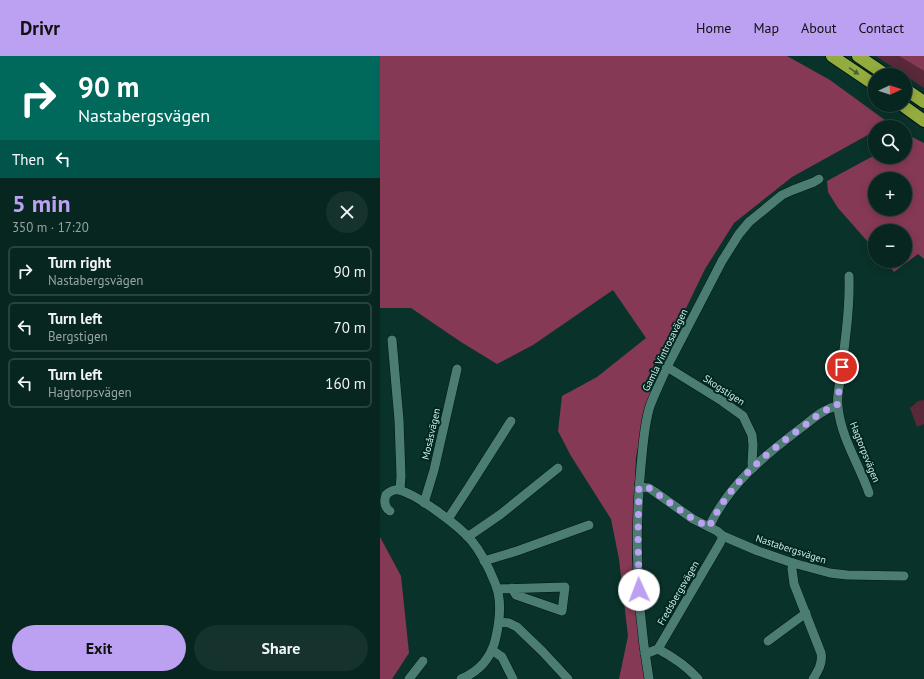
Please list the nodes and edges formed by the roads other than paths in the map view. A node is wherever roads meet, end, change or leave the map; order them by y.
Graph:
1 (832, 56) edge
2 (858, 56) edge
3 (876, 68) edge
4 (868, 80) edge
5 (912, 94) edge
6 (924, 102) edge
7 (912, 112) edge
8 (924, 121) edge
9 (819, 179) dead end
10 (849, 276) dead end
11 (392, 340) dead end
12 (667, 367) junction
13 (458, 369) dead end
14 (837, 406) junction
15 (511, 421) dead end
16 (558, 468) dead end
17 (753, 468) junction
18 (639, 487) junction
19 (400, 490) junction
20 (869, 493) dead end
21 (424, 503) junction
22 (390, 511) dead end
23 (448, 518) junction
24 (589, 526) dead end
25 (709, 527) junction
26 (467, 536) junction
27 (723, 536) junction
28 (484, 561) junction
29 (793, 564) junction
30 (904, 576) dead end
31 (512, 588) junction
32 (497, 589) junction
33 (806, 613) junction
34 (500, 622) junction
35 (768, 641) dead end
36 (658, 649) junction
37 (492, 650) junction
38 (645, 654) junction
39 (422, 661) dead end
40 (478, 674) edge
41 (409, 679) edge
42 (461, 679) edge
43 (513, 679) edge
44 (568, 679) edge
45 (649, 679) edge
46 (698, 679) edge
47 (813, 679) edge

1 -> 4 highway
2 - 3 highway
5 - 6 highway
7 - 8 highway
9 - 12 street, Gamla Vintrosavägen
10 - 14 street, Hagtorpsvägen
11 - 19 street
12 - 17 street, Skogstigen
12 - 18 street, Gamla Vintrosavägen
13 - 21 street, Mosåsvägen
14 - 17 street
14 - 20 street, Hagtorpsvägen
15 - 23 street
16 - 26 street
17 - 25 street
18 - 25 street, Nastabergsvägen
18 - 38 street, Gamla Vintrosavägen
19 - 21 street
19 - 22 street
21 - 23 street
23 - 26 street
24 - 28 street
25 - 27 street, Nastabergsvägen
26 - 28 street
27 - 29 street, Nastabergsvägen
27 - 36 street, Fredsbergsvägen
28 - 32 street
29 - 30 street, Nastabergsvägen
29 - 33 street
31 - 31 street
31 - 32 street
32 - 34 street
33 - 35 street
33 - 47 street
34 - 37 street
34 - 44 street
36 - 38 street
36 - 46 street
37 - 40 street
37 - 43 street
38 - 45 street, Gamla Vintrosavägen
39 - 41 street
40 - 42 street

